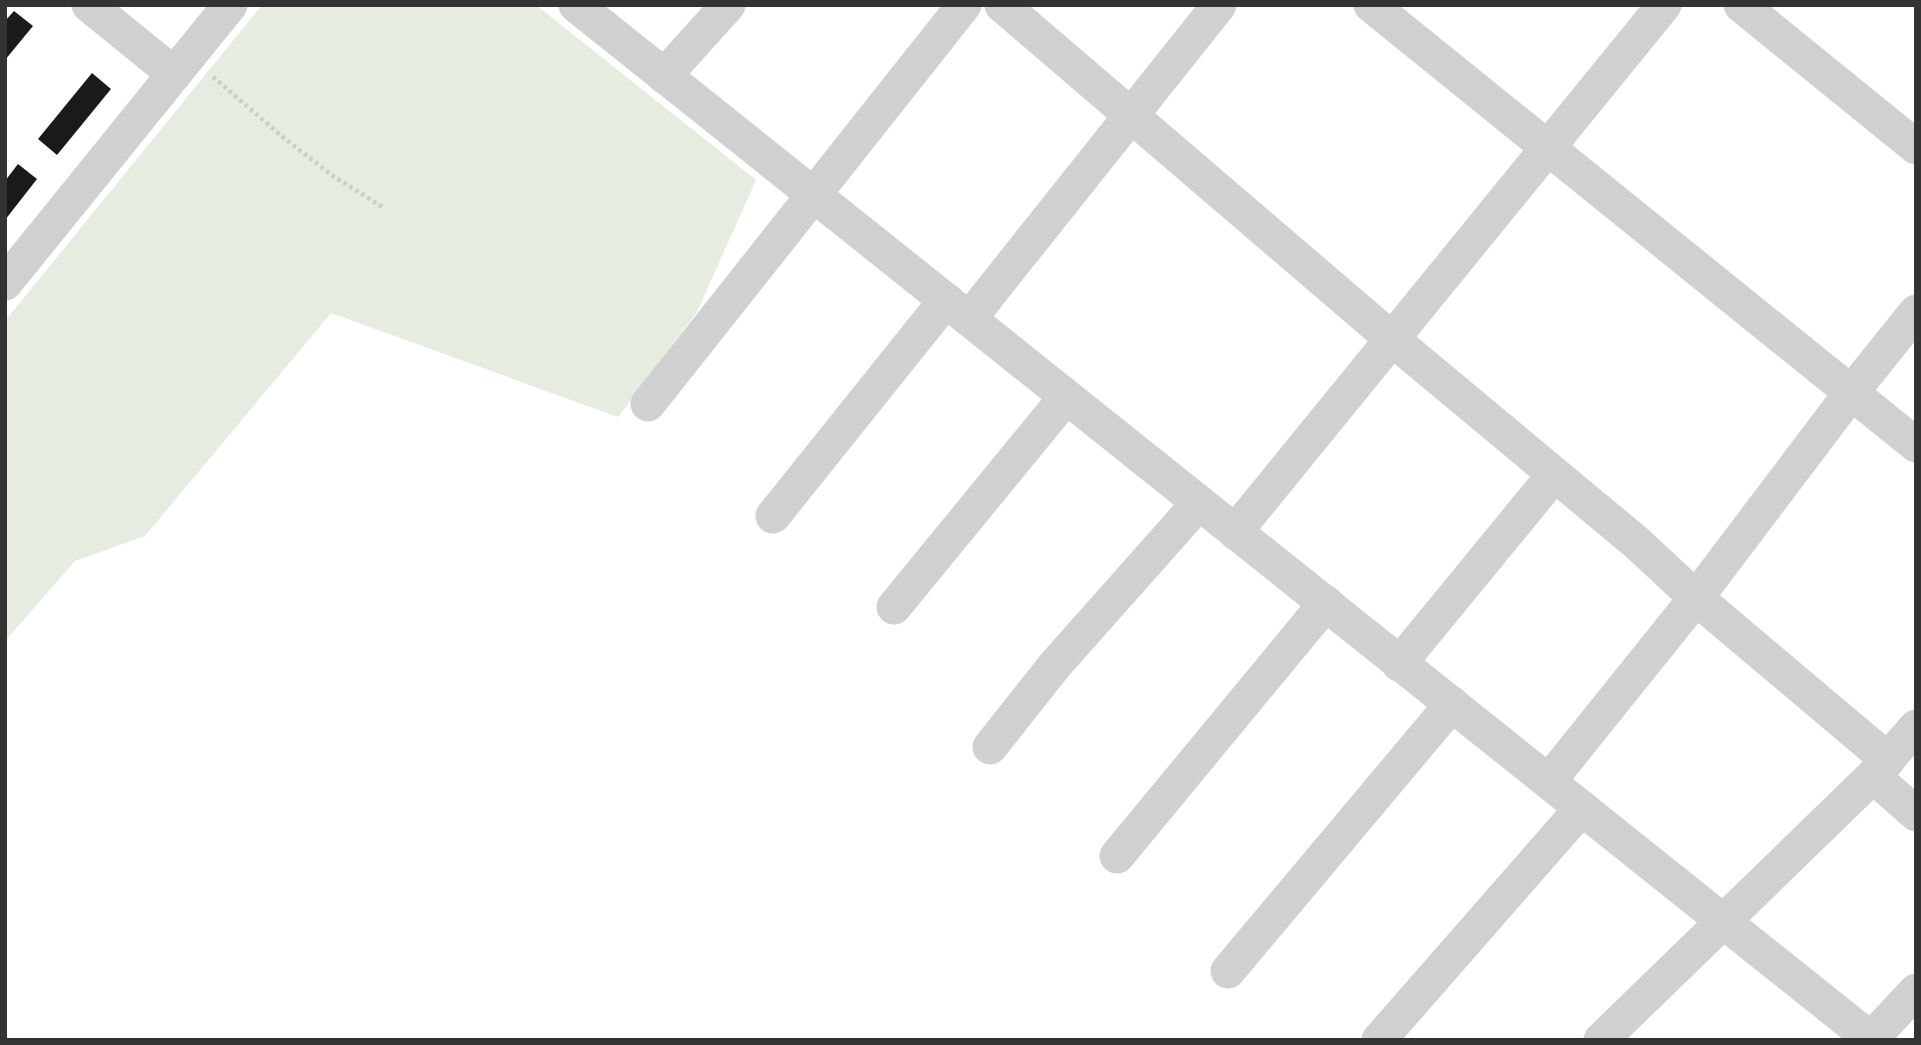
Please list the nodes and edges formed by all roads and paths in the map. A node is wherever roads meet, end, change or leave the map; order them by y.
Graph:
1 (89, 5) edge
2 (230, 5) edge
3 (576, 5) edge
4 (728, 5) edge
5 (964, 5) edge
6 (1002, 5) edge
7 (1219, 5) edge
8 (1371, 5) edge
9 (1664, 5) edge
10 (1741, 5) edge
11 (182, 65) junction
12 (664, 76) junction
13 (1130, 116) junction
14 (1916, 147) edge
15 (1547, 149) junction
16 (813, 194) junction
17 (384, 208) dead end
18 (5, 283) edge
19 (957, 309) junction
20 (1916, 312) edge
21 (1392, 339) junction
22 (1851, 393) junction
23 (1066, 397) junction
24 (648, 404) dead end
25 (1916, 445) edge
26 (1553, 475) junction
27 (1198, 504) junction
28 (773, 516) dead end
29 (1235, 532) junction
30 (1696, 598) junction
31 (1326, 603) junction
32 (894, 607) dead end
33 (1399, 664) junction
34 (1452, 704) junction
35 (1916, 727) edge
36 (990, 747) dead end
37 (1881, 768) junction
38 (1549, 781) junction
39 (1582, 808) junction
40 (1916, 814) edge
41 (1117, 856) dead end
42 (1726, 921) junction
43 (1228, 971) dead end
44 (1916, 990) edge
45 (1856, 1035) edge
46 (1379, 1040) edge
47 (1601, 1040) edge

1 - 11 street
2 - 11 street
3 - 12 street
4 - 12 street
5 - 16 street
6 - 13 street
7 - 13 street
8 - 15 street
9 - 15 street
10 - 14 street
11 - 17 path
11 - 18 street
12 - 16 street
13 - 19 street
13 - 21 street
15 - 21 street
15 - 22 street
16 - 19 street
16 - 24 street
19 - 23 street
19 - 28 street
20 - 22 street
21 - 26 street
21 - 29 street
22 - 25 street
22 - 30 street
23 - 27 street
23 - 32 street
26 - 30 street
26 - 33 street
27 - 29 street
27 - 36 street
29 - 31 street
30 - 37 street
30 - 38 street
31 - 33 street
31 - 41 street
33 - 34 street
34 - 38 street
34 - 43 street
35 - 37 street
37 - 40 street
37 - 42 street
38 - 39 street
39 - 42 street
39 - 46 street
42 - 45 street
42 - 47 street
44 - 45 street

